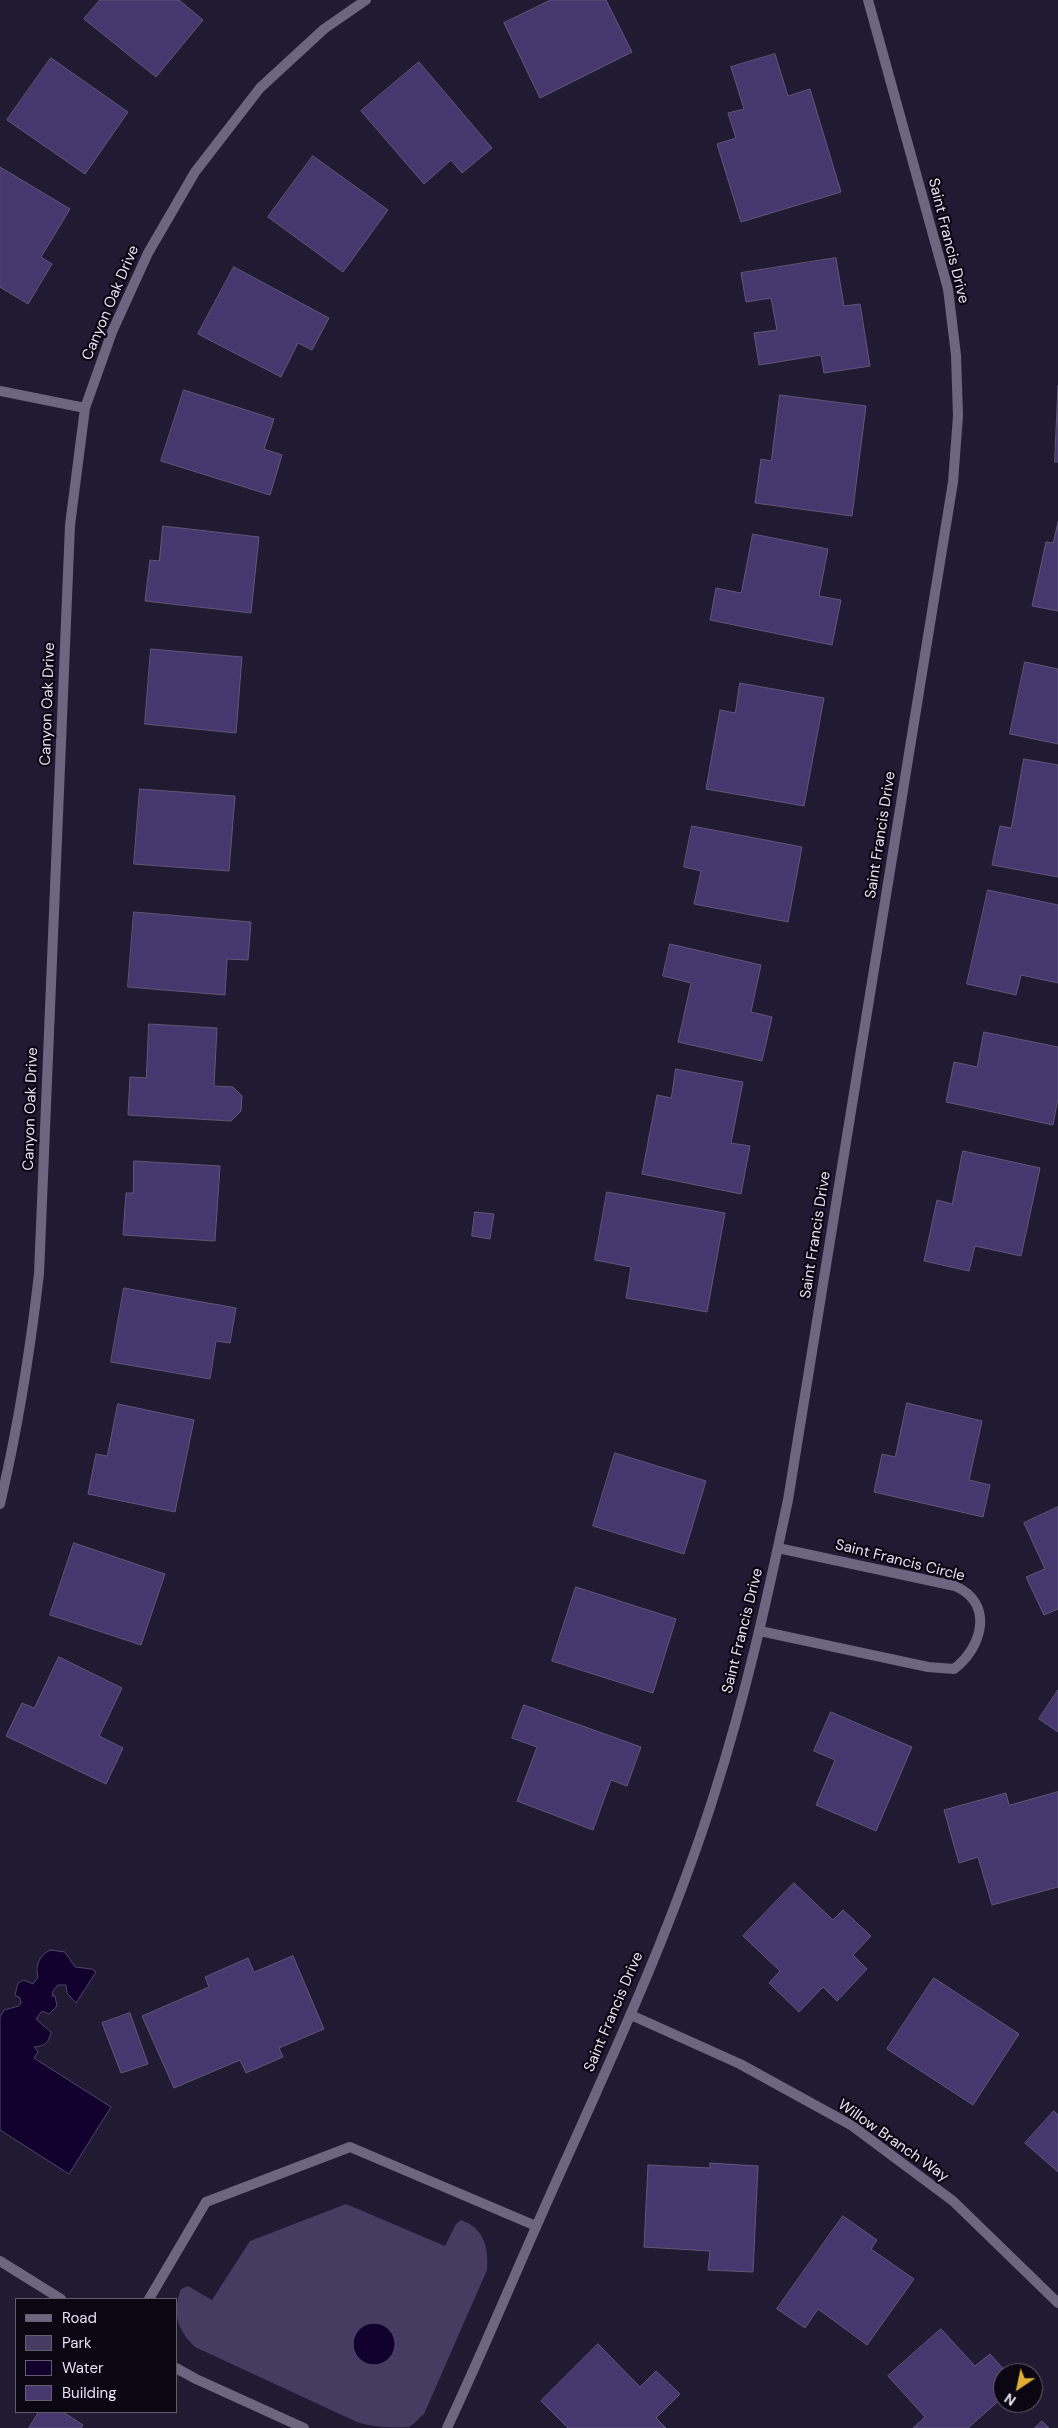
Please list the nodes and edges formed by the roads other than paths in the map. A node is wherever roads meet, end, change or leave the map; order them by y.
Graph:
1 (366, 0) edge
2 (868, 0) edge
3 (0, 391) edge
4 (84, 408) junction
5 (0, 1504) edge
6 (778, 1548) junction
7 (760, 1631) junction
8 (631, 2015) junction
9 (536, 2226) junction
10 (0, 2261) edge
11 (59, 2298) edge
12 (151, 2298) edge
13 (1058, 2303) edge
14 (178, 2369) edge
15 (304, 2428) edge
16 (447, 2428) edge

1 - 4 street, Canyon Oak Drive
2 - 6 street, Saint Francis Drive
3 - 4 street
4 - 5 street, Canyon Oak Drive
6 - 7 street, Saint Francis Drive
6 - 7 street, Saint Francis Circle
7 - 8 street, Saint Francis Drive
8 - 9 street, Saint Francis Drive
8 - 13 street, Willow Branch Way
9 - 12 street
9 - 16 street, Saint Francis Drive
10 - 11 street
14 - 15 street

